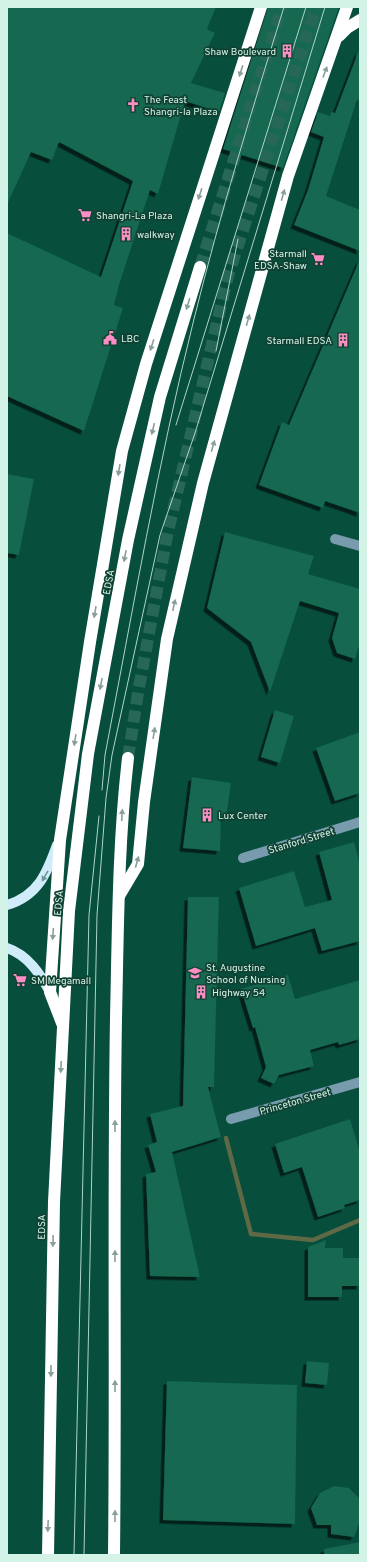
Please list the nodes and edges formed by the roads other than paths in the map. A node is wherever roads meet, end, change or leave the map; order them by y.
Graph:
1 (261, 7) edge
2 (347, 7) edge
3 (360, 20) edge
4 (338, 37) junction
5 (200, 266) tunnel mouth
6 (335, 539) dead end
7 (360, 546) edge
8 (128, 758) tunnel mouth
9 (360, 822) edge
10 (60, 840) junction
11 (243, 858) dead end
12 (119, 896) junction
13 (7, 905) edge
14 (7, 948) edge
15 (50, 992) junction
16 (64, 1028) junction
17 (360, 1082) edge
18 (231, 1119) dead end
19 (48, 1555) edge
20 (114, 1555) edge

1 -> 10 highway
2 - 4 highway
3 - 4 highway
12 -> 4 highway
5 -> 16 highway, EDSA
6 - 7 street
12 -> 8 highway
9 - 11 street, Stanford Street
10 -> 13 main road
10 -> 15 highway
20 -> 12 highway
14 - 15 main road
15 - 16 highway
16 -> 19 highway, EDSA
17 - 18 street, Princeton Street

